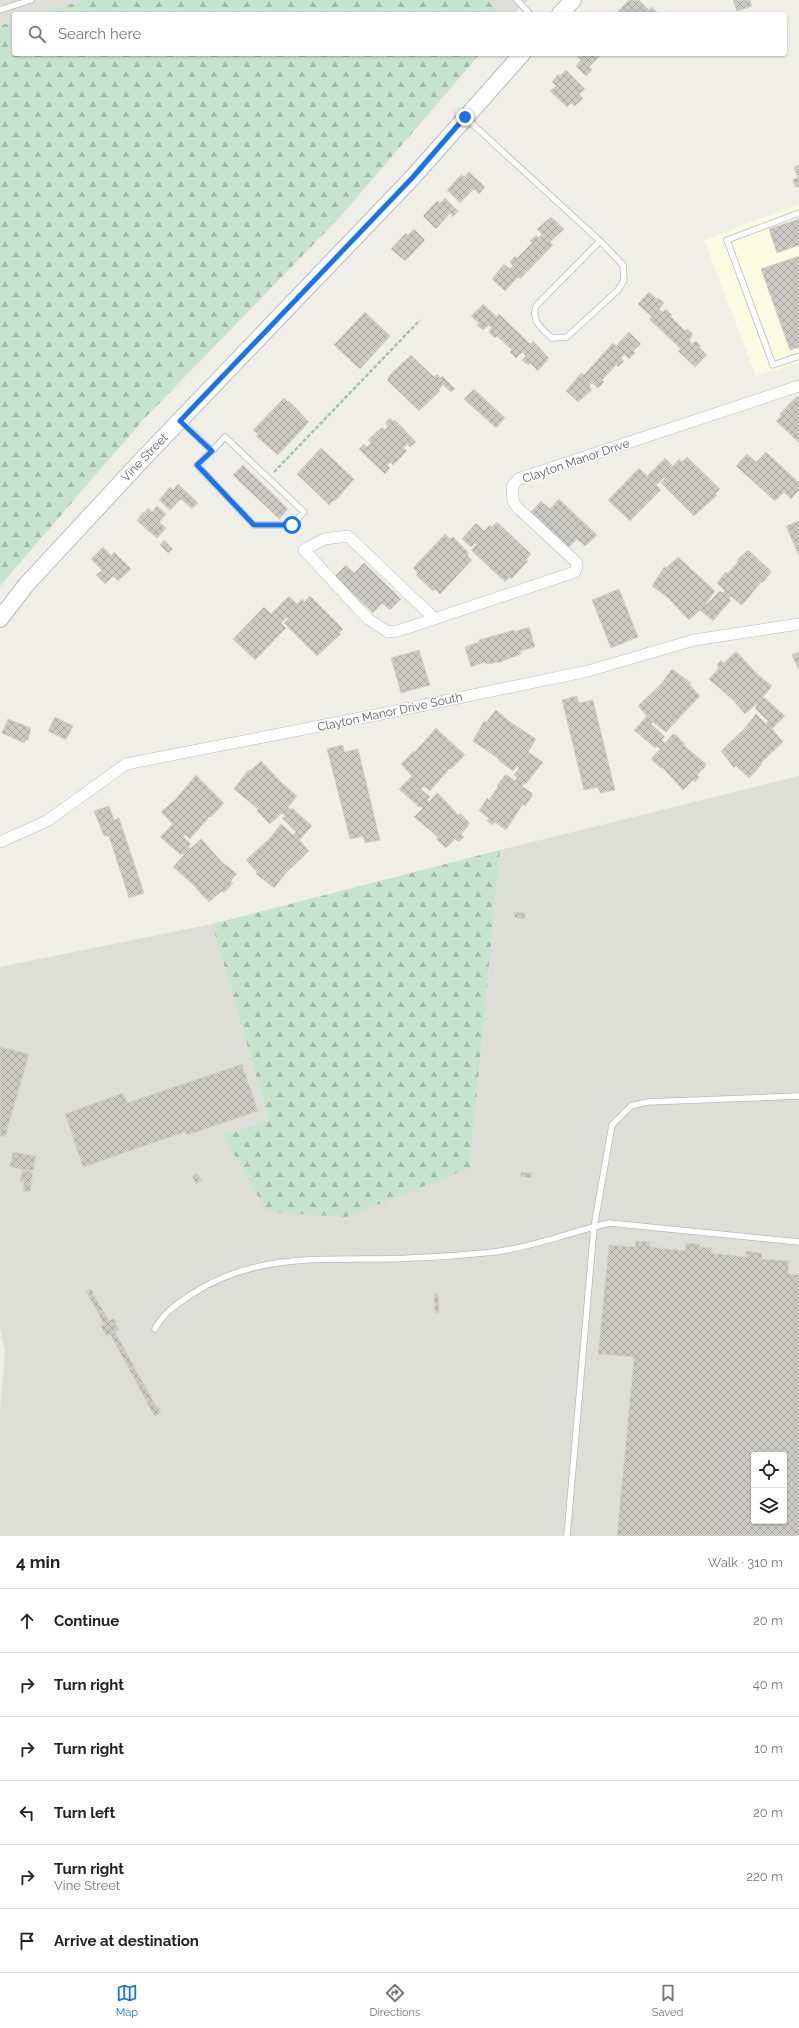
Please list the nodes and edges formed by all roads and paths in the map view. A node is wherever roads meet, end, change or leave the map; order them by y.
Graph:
1 (30, 0) edge
2 (517, 0) edge
3 (573, 0) edge
4 (0, 10) edge
5 (528, 12) edge
6 (562, 12) edge
7 (520, 56) edge
8 (465, 117) junction
9 (799, 214) edge
10 (600, 241) junction
11 (420, 320) dead end
12 (799, 356) edge
13 (799, 386) edge
14 (180, 421) junction
15 (212, 451) junction
16 (268, 478) junction
17 (0, 619) edge
18 (435, 619) junction
19 (799, 624) edge
20 (0, 842) edge
21 (799, 1096) edge
22 (594, 1227) junction
23 (799, 1242) edge
24 (155, 1329) dead end
25 (567, 1536) edge

1 - 4 lane
2 - 5 lane
3 - 6 street
7 - 8 street, Vine Street
8 - 10 lane
8 - 14 street, Vine Street
9 - 12 lane
10 - 10 lane
11 - 16 path
13 - 18 street, Clayton Manor Drive
14 - 15 lane
14 - 17 street, Vine Street
15 - 16 lane
15 - 16 lane
18 - 18 street, Clayton Manor Drive
19 - 20 street, Clayton Manor Drive South
21 - 22 lane
22 - 23 lane
22 - 24 lane
22 - 25 lane

